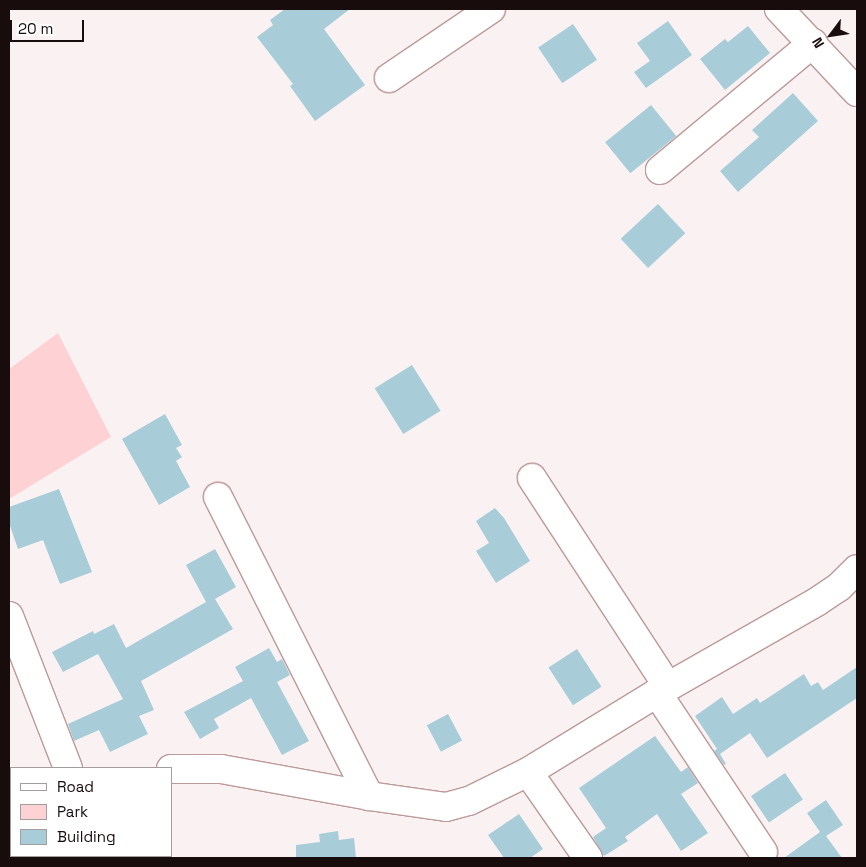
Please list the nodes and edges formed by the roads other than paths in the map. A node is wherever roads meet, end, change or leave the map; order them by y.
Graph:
1 (491, 9) edge
2 (779, 9) edge
3 (813, 44) junction
4 (389, 78) dead end
5 (857, 92) edge
6 (660, 170) dead end
7 (532, 478) dead end
8 (218, 497) dead end
9 (857, 569) edge
10 (9, 616) edge
11 (662, 690) junction
12 (68, 767) edge
13 (172, 769) edge
14 (528, 772) junction
15 (369, 796) junction
16 (763, 852) dead end
17 (588, 858) edge

1 - 4 street
2 - 3 street
3 - 5 street
3 - 6 street
7 - 11 street
8 - 15 street
9 - 11 street
10 - 12 street
11 - 14 street
11 - 16 street
13 - 15 street
14 - 15 street
14 - 17 street

